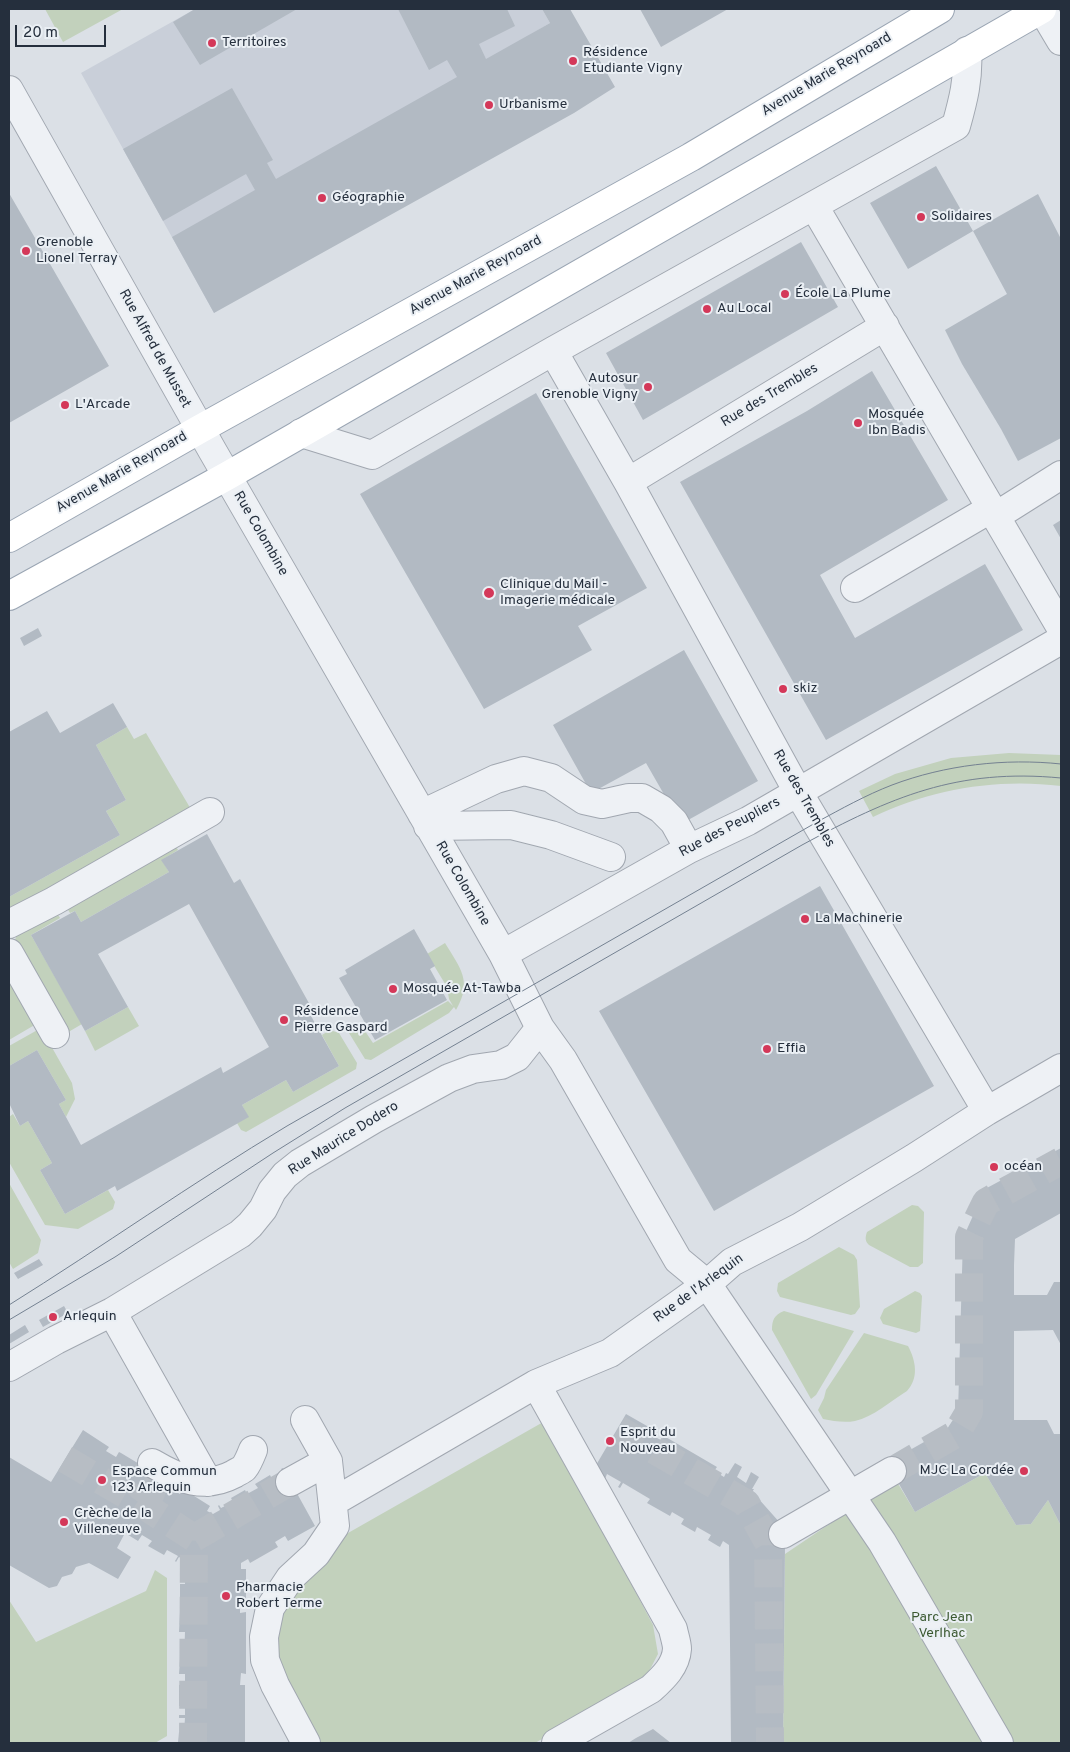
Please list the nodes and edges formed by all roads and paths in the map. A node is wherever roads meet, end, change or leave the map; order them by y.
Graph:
1 (940, 9) edge
2 (1042, 9) edge
3 (1061, 41) edge
4 (967, 51) junction
5 (9, 90) edge
6 (814, 206) junction
7 (885, 326) junction
8 (554, 351) junction
9 (200, 429) junction
10 (302, 434) junction
11 (1061, 475) edge
12 (227, 476) junction
13 (628, 482) junction
14 (994, 512) junction
15 (9, 538) edge
16 (855, 588) dead end
17 (9, 596) edge
18 (1061, 628) edge
19 (1061, 640) edge
20 (798, 792) junction
21 (210, 812) dead end
22 (425, 820) junction
23 (689, 849) junction
24 (611, 856) dead end
25 (9, 924) edge
26 (9, 953) edge
27 (502, 954) junction
28 (540, 1028) junction
29 (55, 1034) dead end
30 (1061, 1068) edge
31 (988, 1111) junction
32 (707, 1284) junction
33 (112, 1312) junction
34 (9, 1367) edge
35 (536, 1384) junction
36 (305, 1420) dead end
37 (175, 1423) junction
38 (253, 1450) dead end
39 (328, 1461) junction
40 (892, 1471) tunnel mouth
41 (208, 1482) junction
42 (290, 1482) tunnel mouth
43 (850, 1495) junction
44 (333, 1502) junction
45 (783, 1534) dead end
46 (306, 1743) edge
47 (556, 1743) edge
48 (999, 1743) edge

1 - 9 main road, Avenue Marie Reynoard
2 - 3 street
2 - 4 main road
4 - 6 street
4 - 10 main road
5 - 9 street, Rue Alfred de Musset
6 - 7 street
6 - 8 street
7 - 13 street, Rue des Trembles
7 - 14 street
8 - 10 street
8 - 13 street, Rue des Trembles
9 - 12 street, Rue Alfred de Musset
9 - 15 main road, Avenue Marie Reynoard
10 - 12 main road
11 - 14 street
12 - 17 main road
12 - 22 street, Rue Colombine
13 - 20 street, Rue des Trembles
14 - 16 street
14 - 18 street
19 - 20 street, Rue des Peupliers
20 - 23 street, Rue des Peupliers
20 - 31 street, Rue des Trembles
21 - 25 street
22 - 23 street
22 - 24 street
22 - 27 street, Rue Colombine
23 - 27 street, Rue des Peupliers
26 - 29 street
27 - 28 street, Rue Colombine
28 - 32 street, Rue Colombine
28 - 33 street, Rue Maurice Dodero
30 - 31 street, Rue de l'Arlequin
31 - 32 street, Rue de l'Arlequin
32 - 35 street, Rue de l'Arlequin
32 - 43 street, Rue Colombine
33 - 34 street, Rue Maurice Dodero
33 - 37 street
35 - 44 street, Rue de l'Arlequin
35 - 47 street
36 - 39 street
37 - 41 street
37 - 41 street
38 - 41 street
39 - 42 street
39 - 44 street
40 - 43 street
43 - 45 street
43 - 48 street, Rue Colombine
44 - 46 street

